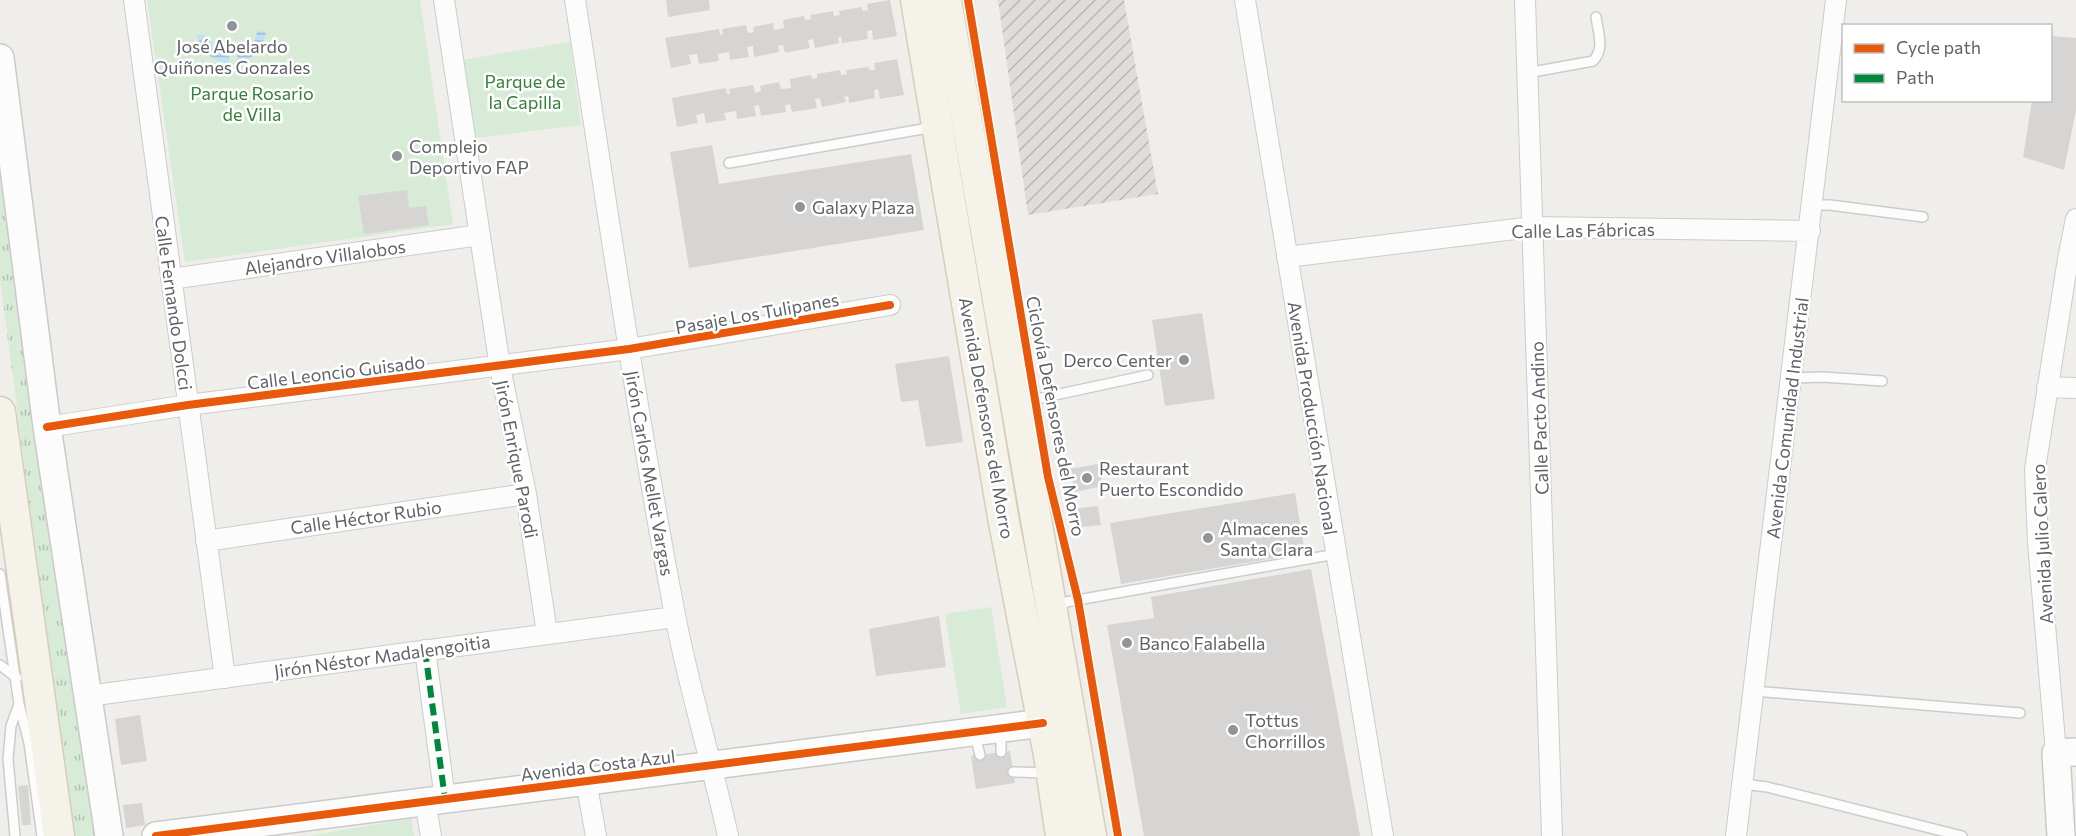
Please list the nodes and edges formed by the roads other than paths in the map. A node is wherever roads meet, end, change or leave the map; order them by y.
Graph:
1 (134, 0) edge
2 (444, 0) edge
3 (575, 0) edge
4 (1245, 0) edge
5 (1525, 0) edge
6 (1836, 0) edge
7 (946, 1) edge
8 (917, 4) edge
9 (1596, 17) dead end
10 (0, 58) edge
11 (1527, 73) junction
12 (937, 126) junction
13 (729, 163) dead end
14 (1813, 205) junction
15 (1923, 217) dead end
16 (2076, 219) edge
17 (1532, 227) junction
18 (1810, 231) junction
19 (480, 235) junction
20 (1287, 257) junction
21 (2072, 259) edge
22 (171, 279) junction
23 (890, 305) dead end
24 (629, 349) junction
25 (500, 367) junction
26 (1148, 375) dead end
27 (1792, 378) junction
28 (1882, 381) dead end
29 (2047, 387) junction
30 (2076, 388) edge
31 (1016, 403) junction
32 (188, 405) junction
33 (0, 412) edge
34 (47, 428) junction
35 (526, 494) junction
36 (18, 541) junction
37 (206, 541) junction
38 (1336, 554) junction
39 (0, 580) edge
40 (1051, 605) junction
41 (675, 617) junction
42 (547, 633) junction
43 (425, 650) junction
44 (0, 665) edge
45 (15, 677) junction
46 (225, 678) junction
47 (1754, 691) junction
48 (88, 696) junction
49 (30, 706) junction
50 (2020, 713) dead end
51 (1043, 723) junction
52 (2066, 752) edge
53 (712, 766) junction
54 (1013, 772) dead end
55 (1052, 773) junction
56 (586, 782) junction
57 (1743, 784) junction
58 (435, 801) junction
59 (270, 829) edge
60 (15, 836) edge
61 (42, 836) edge
62 (59, 836) edge
63 (108, 836) edge
64 (156, 836) edge
65 (431, 836) edge
66 (596, 836) edge
67 (728, 836) edge
68 (1061, 836) edge
69 (1091, 836) edge
70 (1383, 836) edge
71 (1552, 836) edge
72 (1736, 836) edge
73 (1962, 836) edge
74 (2061, 836) edge

1 - 22 street, Calle Fernando Dolcci
2 - 19 street, Jirón Enrique Parodi
3 - 24 street, Jirón Carlos Mellet Vargas
4 - 20 street, Avenida Producción Nacional
5 - 11 street, Calle Pacto Andino
6 - 14 street, Avenida Comunidad Industrial
7 - 8 main road
7 - 31 main road, Avenida Defensores del Morro
8 - 12 main road, Avenida Defensores del Morro
9 - 11 lane
10 - 34 street
11 - 17 street, Calle Pacto Andino
12 - 13 lane
12 - 51 main road, Avenida Defensores del Morro
14 - 15 lane
14 - 18 street, Avenida Comunidad Industrial
16 - 21 street, Avenida Julio Calero
17 - 18 street, Calle Las Fábricas
17 - 20 street, Calle Las Fábricas
17 - 71 street, Calle Pacto Andino
18 - 27 street, Avenida Comunidad Industrial
19 - 22 street, Alejandro Villalobos
19 - 25 street, Jirón Enrique Parodi
20 - 38 street, Avenida Producción Nacional
21 - 29 street, Avenida Julio Calero
22 - 32 street, Calle Fernando Dolcci
23 - 24 street, Pasaje Los Tulipanes
24 - 25 street, Calle Leoncio Guisado
24 - 41 street, Jirón Carlos Mellet Vargas
25 - 32 street, Calle Leoncio Guisado
25 - 35 street, Jirón Enrique Parodi
26 - 31 lane
27 - 28 lane
27 - 47 street, Avenida Comunidad Industrial
29 - 30 street
29 - 52 street, Avenida Julio Calero
31 - 40 main road, Avenida Defensores del Morro
32 - 34 street, Calle Leoncio Guisado
32 - 37 street, Calle Fernando Dolcci
33 - 36 main road
34 - 48 street
35 - 37 street, Calle Héctor Rubio
35 - 42 street, Jirón Enrique Parodi
36 - 39 lane
36 - 49 main road
37 - 46 street, Calle Fernando Dolcci
38 - 40 lane
38 - 70 street, Avenida Producción Nacional
39 - 45 lane
40 - 69 main road, Avenida Defensores del Morro
41 - 42 street, Jirón Néstor Madalengoitia
41 - 53 street, Jirón Carlos Mellet Vargas
42 - 43 street, Jirón Néstor Madalengoitia
43 - 46 street, Jirón Néstor Madalengoitia
43 - 58 street
44 - 45 lane
45 - 49 lane
45 - 49 lane
46 - 48 street, Jirón Néstor Madalengoitia
47 - 50 lane
47 - 57 street, Avenida Comunidad Industrial
48 - 63 street
49 - 60 lane
49 - 61 lane
49 - 62 main road
51 - 53 street, Avenida Costa Azul
51 - 55 main road, Avenida Defensores del Morro
52 - 74 street, Avenida Julio Calero
53 - 56 street, Avenida Costa Azul
53 - 67 street, Jirón Carlos Mellet Vargas
54 - 55 lane
55 - 68 main road, Avenida Defensores del Morro
56 - 58 street, Avenida Costa Azul
56 - 66 street
57 - 72 street, Avenida Comunidad Industrial
57 - 73 lane
58 - 59 street, Avenida Costa Azul
58 - 65 street
59 - 64 street, Avenida Costa Azul

